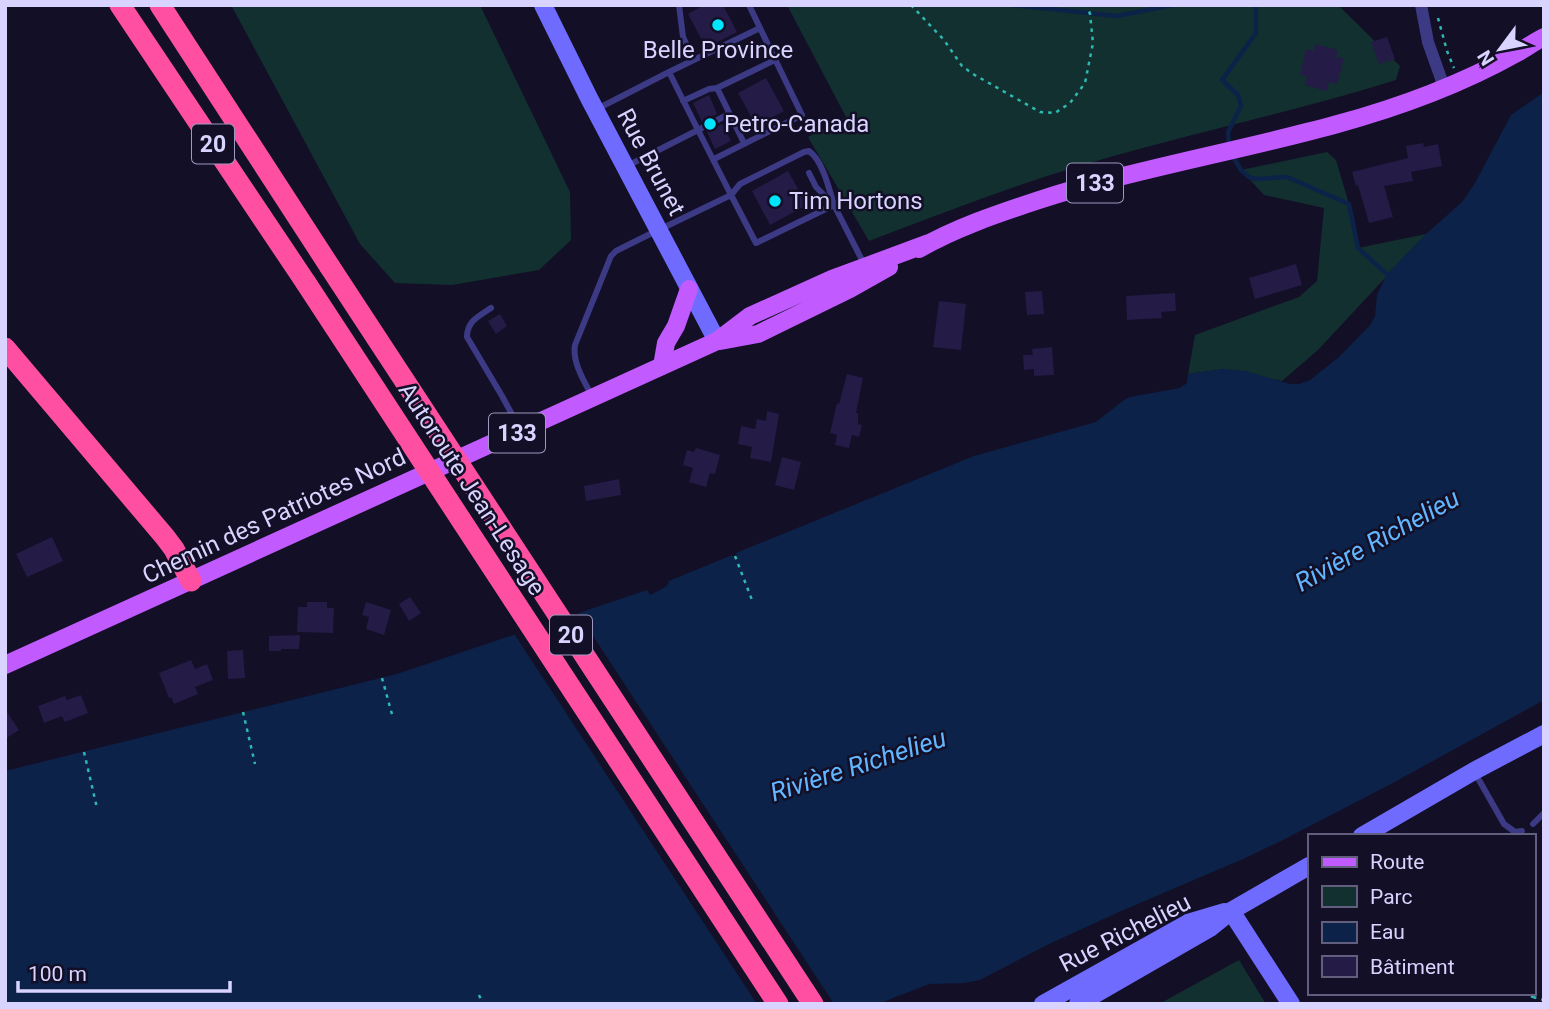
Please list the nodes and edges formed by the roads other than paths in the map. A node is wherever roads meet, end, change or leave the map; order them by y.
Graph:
1 (120, 5) edge
2 (160, 5) edge
3 (542, 5) edge
4 (679, 5) edge
5 (749, 5) edge
6 (1421, 5) edge
7 (760, 28) junction
8 (1544, 37) edge
9 (694, 60) junction
10 (775, 60) junction
11 (669, 72) junction
12 (717, 88) junction
13 (1444, 88) junction
14 (683, 102) junction
15 (595, 110) junction
16 (729, 114) junction
17 (698, 130) junction
18 (744, 144) junction
19 (714, 159) junction
20 (626, 167) junction
21 (809, 173) dead end
22 (732, 195) junction
23 (834, 205) junction
24 (659, 230) junction
25 (869, 272) junction
26 (689, 289) junction
27 (491, 308) dead end
28 (717, 341) junction
29 (5, 348) edge
30 (662, 366) junction
31 (593, 397) junction
32 (520, 431) junction
33 (191, 581) junction
34 (5, 665) edge
35 (1542, 738) edge
36 (1474, 771) junction
37 (1544, 813) edge
38 (1533, 824) dead end
39 (1522, 831) dead end
40 (1365, 834) edge
41 (1308, 867) edge
42 (1231, 911) junction
43 (778, 1004) edge
44 (813, 1004) edge
45 (1043, 1004) edge
46 (1078, 1004) edge
47 (1291, 1004) edge

1 - 43 highway, Autoroute Jean-Lesage / 20, bridge
2 - 44 highway, Autoroute Jean-Lesage / 20, bridge
3 - 15 main road, Rue Brunet
4 - 9 lane
5 - 7 lane
6 - 13 street
7 - 9 lane
7 - 10 lane
8 - 13 main road, Chemin des Patriotes Nord / 133
9 - 11 lane
10 - 12 lane
10 - 18 lane
11 - 14 lane
11 - 15 lane
12 - 14 lane
12 - 16 lane
13 - 25 main road, Chemin des Patriotes Nord / 133
14 - 17 lane
15 - 20 main road, Rue Brunet
16 - 17 lane
16 - 18 lane
17 - 19 lane
17 - 20 lane
18 - 19 lane
19 - 22 lane
20 - 24 main road, Rue Brunet
21 - 23 lane
22 - 23 lane
22 - 23 lane
22 - 24 lane
23 - 25 lane
24 - 26 main road, Rue Brunet
24 - 31 lane
25 - 28 main road, Chemin des Patriotes Nord / 133
26 - 28 main road, Rue Brunet
26 - 30 main road
27 - 32 lane
28 - 30 main road, Chemin des Patriotes Nord / 133
29 - 33 highway
30 - 31 main road, Chemin des Patriotes Nord / 133
31 - 32 main road, Chemin des Patriotes Nord / 133
32 - 33 main road, Chemin des Patriotes Nord / 133
33 - 34 main road, Chemin des Patriotes Nord / 133
35 - 36 main road
36 - 39 lane
36 - 40 main road
37 - 38 lane
41 - 42 main road, Rue Richelieu
42 - 45 main road, Rue Richelieu
42 - 46 main road, Rue Richelieu
42 - 47 main road

